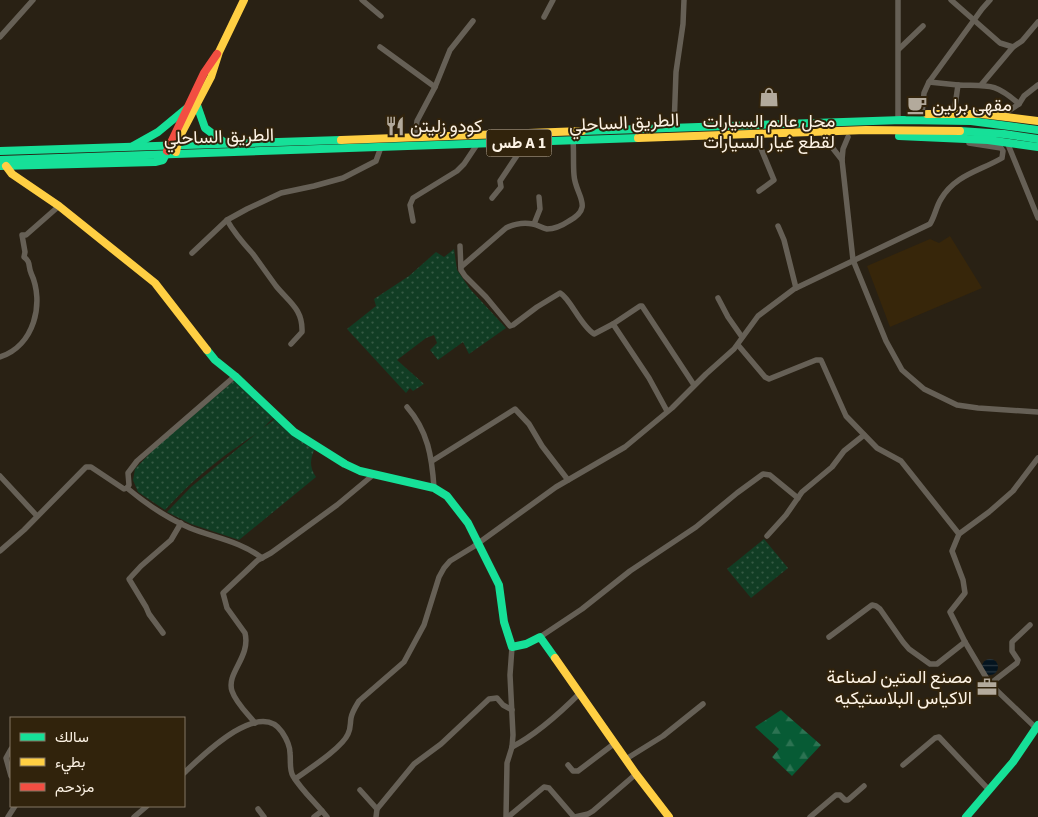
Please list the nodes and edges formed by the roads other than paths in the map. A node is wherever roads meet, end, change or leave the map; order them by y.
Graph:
1 (33, 0) edge
2 (244, 0) edge
3 (362, 0) edge
4 (553, 0) edge
5 (684, 0) edge
6 (898, 0) edge
7 (951, 0) edge
8 (990, 0) edge
9 (381, 16) dead end
10 (544, 17) dead end
11 (975, 20) junction
12 (472, 21) dead end
13 (1038, 22) edge
14 (923, 26) dead end
15 (0, 37) edge
16 (380, 47) dead end
17 (1013, 48) junction
18 (899, 49) junction
19 (218, 52) junction
20 (929, 82) junction
21 (958, 85) junction
22 (981, 85) junction
23 (1038, 85) edge
24 (435, 86) junction
25 (198, 104) junction
26 (1019, 104) junction
27 (187, 108) junction
28 (954, 113) junction
29 (922, 114) junction
30 (1001, 116) junction
31 (898, 117) junction
32 (885, 120) junction
33 (1038, 121) edge
34 (674, 127) junction
35 (1038, 130) edge
36 (526, 133) junction
37 (807, 133) junction
38 (755, 134) junction
39 (415, 137) junction
40 (824, 137) junction
41 (848, 137) junction
42 (961, 138) junction
43 (465, 139) junction
44 (1038, 139) edge
45 (573, 140) junction
46 (1007, 142) junction
47 (478, 143) junction
48 (526, 143) junction
49 (226, 144) junction
50 (173, 145) junction
51 (130, 147) junction
52 (381, 147) junction
53 (1038, 147) edge
54 (0, 151) edge
55 (166, 154) junction
56 (176, 154) junction
57 (0, 160) edge
58 (842, 160) junction
59 (3, 166) edge
60 (24, 166) junction
61 (21, 179) junction
62 (759, 190) dead end
63 (540, 197) dead end
64 (492, 198) dead end
65 (58, 206) junction
66 (1038, 218) edge
67 (227, 220) junction
68 (413, 221) dead end
69 (534, 224) junction
70 (778, 226) dead end
71 (460, 246) dead end
72 (192, 253) dead end
73 (853, 260) junction
74 (461, 266) junction
75 (796, 288) junction
76 (718, 298) dead end
77 (613, 324) junction
78 (742, 338) junction
79 (291, 344) dead end
80 (738, 345) junction
81 (0, 357) edge
82 (235, 376) junction
83 (694, 385) junction
84 (407, 407) dead end
85 (667, 411) junction
86 (1038, 412) edge
87 (864, 435) junction
88 (1038, 458) edge
89 (432, 461) junction
90 (373, 475) junction
91 (0, 476) edge
92 (568, 480) junction
93 (127, 488) junction
94 (434, 488) junction
95 (798, 498) junction
96 (37, 516) junction
97 (181, 523) junction
98 (959, 534) junction
99 (767, 536) dead end
100 (478, 543) junction
101 (0, 551) edge
102 (262, 558) junction
103 (1030, 625) dead end
104 (163, 633) dead end
105 (540, 637) junction
106 (829, 637) dead end
107 (965, 642) junction
108 (512, 647) junction
109 (990, 684) junction
110 (580, 693) junction
111 (702, 704) dead end
112 (512, 710) junction
113 (255, 723) junction
114 (1037, 726) edge
115 (615, 743) junction
116 (512, 747) junction
117 (10, 751) edge
118 (626, 759) junction
119 (568, 765) dead end
120 (903, 765) dead end
121 (185, 771) edge
122 (10, 772) edge
123 (636, 774) junction
124 (295, 779) junction
125 (864, 786) dead end
126 (360, 790) dead end
127 (989, 790) junction
128 (146, 807) edge
129 (258, 809) dead end
130 (377, 809) junction
131 (322, 811) junction
132 (134, 817) edge
133 (264, 817) edge
134 (314, 817) edge
135 (327, 817) edge
136 (376, 817) edge
137 (507, 817) edge
138 (575, 817) edge
139 (669, 817) edge
140 (810, 817) edge
141 (966, 817) edge

1 - 15 street
2 - 19 main road
3 - 9 street
4 - 10 street
5 - 34 street
6 - 18 street
7 - 11 street
8 - 11 street
11 - 17 street
11 - 20 street
12 - 24 street
13 - 17 street
14 - 18 street
16 - 24 street
17 - 22 street
18 - 31 street
19 - 25 main road
19 - 27 main road
20 - 21 street
20 - 29 street
21 - 22 street
21 - 28 street
22 - 26 street
23 - 26 street
24 - 39 street
25 - 49 main road
25 - 50 main road
26 - 30 street
27 - 50 main road
27 - 51 main road
28 - 29 main road
28 - 30 main road
29 - 31 main road
30 - 33 main road
31 - 32 main road
32 - 34 main road, الطريق الساحلي / طس A 1
32 - 35 main road, الطريق الساحلي / طس A 1
34 - 36 main road, الطريق الساحلي / طس A 1
36 - 43 main road, الطريق الساحلي / طس A 1
36 - 48 street
37 - 38 main road, الطريق الساحلي / طس A 1
37 - 40 main road
37 - 44 main road, الطريق الساحلي / طس A 1
38 - 45 main road, الطريق الساحلي / طس A 1
38 - 62 street
39 - 43 main road, الطريق الساحلي / طس A 1
39 - 49 main road, الطريق الساحلي / طس A 1
40 - 41 main road
40 - 58 street
41 - 42 main road
41 - 58 street
42 - 46 main road
42 - 73 street
43 - 47 main road, الطريق الساحلي / طس A 1
43 - 52 main road, الطريق الساحلي / طس A 1
45 - 48 main road, الطريق الساحلي / طس A 1
45 - 69 street
46 - 53 main road
46 - 66 street
47 - 48 main road, الطريق الساحلي / طس A 1
47 - 68 street
48 - 64 street
49 - 50 main road, الطريق الساحلي / طس A 1
50 - 51 main road, الطريق الساحلي / طس A 1
50 - 55 main road
50 - 56 main road
51 - 54 main road, الطريق الساحلي / طس A 1
52 - 56 main road, الطريق الساحلي / طس A 1
52 - 67 street
55 - 56 main road, الطريق الساحلي / طس A 1
55 - 57 main road, الطريق الساحلي / طس A 1
55 - 60 main road
58 - 73 street
59 - 60 main road
59 - 61 main road
60 - 61 main road
61 - 65 main road
63 - 69 street
65 - 81 street
65 - 82 main road
67 - 72 street
67 - 79 street
69 - 74 street
70 - 75 street
71 - 74 street
73 - 75 street
73 - 86 street
74 - 77 street
75 - 78 street
76 - 78 street
77 - 83 street
77 - 85 street
78 - 80 street
80 - 83 street
80 - 87 street
82 - 90 main road
82 - 93 street
83 - 85 street
84 - 89 street
85 - 92 street
87 - 95 street
87 - 98 street
88 - 98 street
89 - 92 street
89 - 94 street
90 - 94 main road
90 - 102 street
91 - 96 street
92 - 100 street
93 - 96 street
93 - 97 street
94 - 100 main road
95 - 99 street
95 - 105 street
96 - 101 street
97 - 102 street
97 - 104 street
98 - 107 street
100 - 108 main road
100 - 124 street
102 - 113 street
103 - 109 street
105 - 108 main road
105 - 110 main road
106 - 107 street
107 - 109 street
108 - 112 street
109 - 114 street
110 - 115 main road
110 - 116 street
111 - 118 street
112 - 116 street
112 - 130 street
113 - 121 street
113 - 124 street
114 - 127 main road
115 - 118 main road
115 - 119 street
116 - 137 street
117 - 122 street
118 - 123 main road
120 - 127 street
123 - 138 street
123 - 139 main road
124 - 131 street
125 - 140 street
126 - 130 street
127 - 141 main road
128 - 132 street
129 - 133 street
130 - 136 street
131 - 134 street
131 - 135 street
137 - 138 street

